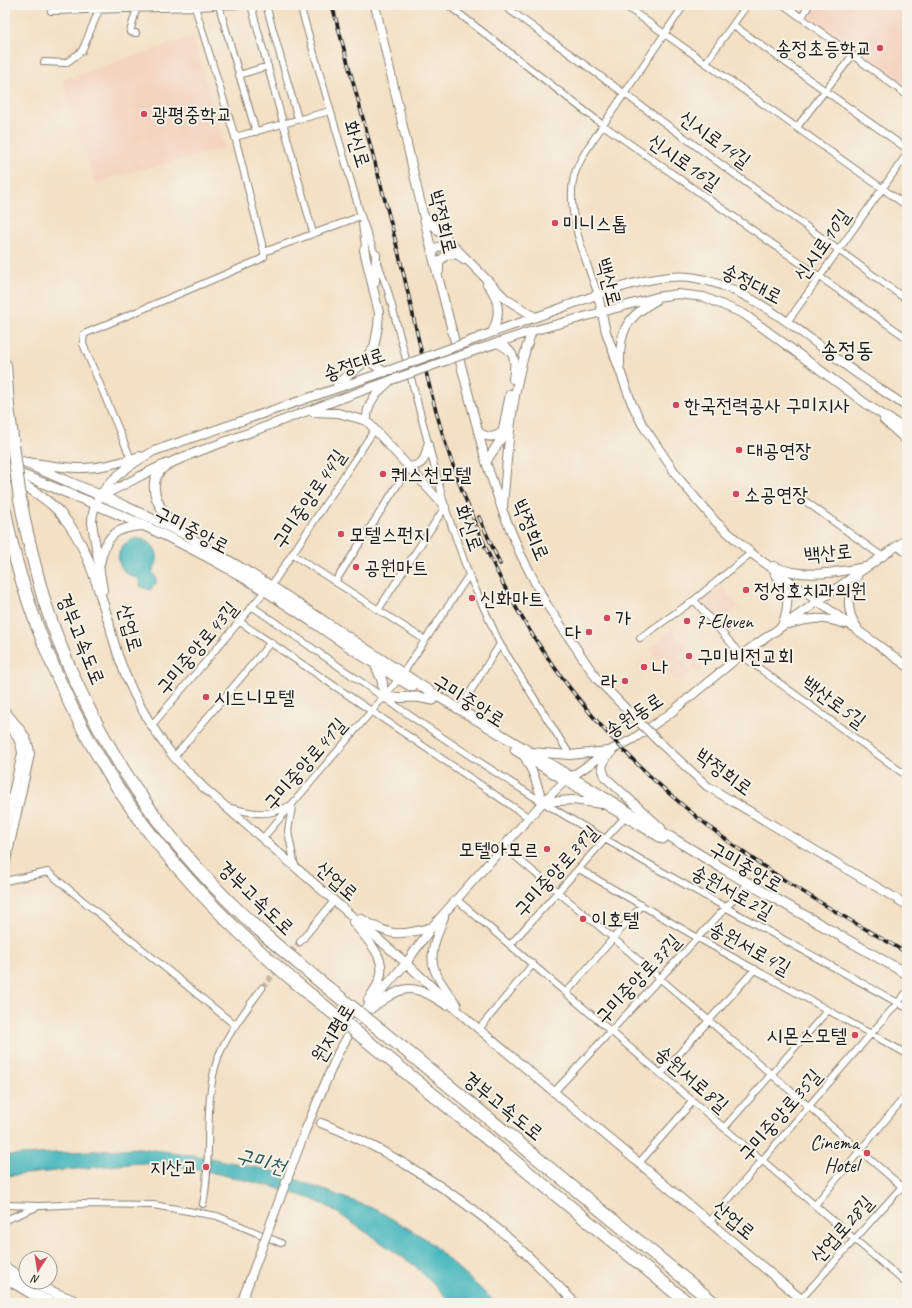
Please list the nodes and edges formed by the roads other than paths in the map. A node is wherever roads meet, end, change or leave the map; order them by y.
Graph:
1 (51, 5) edge
2 (105, 5) edge
3 (236, 5) edge
4 (251, 5) edge
5 (266, 5) edge
6 (300, 5) edge
7 (375, 5) edge
8 (448, 5) edge
9 (503, 5) edge
10 (624, 5) edge
11 (684, 5) edge
12 (747, 5) edge
13 (784, 5) edge
14 (809, 5) edge
15 (219, 6) junction
16 (137, 7) edge
17 (195, 7) junction
18 (100, 8) edge
19 (802, 17) junction
20 (733, 25) junction
21 (136, 33) dead end
22 (665, 33) junction
23 (852, 56) junction
24 (44, 62) dead end
25 (706, 62) junction
26 (268, 66) junction
27 (240, 75) junction
28 (825, 91) junction
29 (625, 93) junction
30 (907, 95) edge
31 (330, 111) junction
32 (298, 120) junction
33 (284, 124) junction
34 (603, 125) junction
35 (797, 128) junction
36 (256, 132) junction
37 (235, 137) junction
38 (907, 149) edge
39 (907, 154) edge
40 (883, 188) junction
41 (907, 206) edge
42 (423, 214) junction
43 (361, 216) junction
44 (313, 233) junction
45 (364, 250) junction
46 (838, 250) junction
47 (264, 252) junction
48 (459, 253) junction
49 (376, 255) junction
50 (433, 257) junction
51 (375, 271) junction
52 (820, 277) junction
53 (441, 284) junction
54 (388, 291) junction
55 (374, 293) junction
56 (598, 295) junction
57 (663, 296) junction
58 (907, 300) edge
59 (600, 313) junction
60 (535, 317) junction
61 (788, 321) junction
62 (532, 331) junction
63 (492, 332) junction
64 (907, 338) edge
65 (497, 343) junction
66 (374, 345) junction
67 (5, 365) edge
68 (388, 371) junction
69 (620, 372) junction
70 (394, 378) junction
71 (324, 392) junction
72 (869, 406) junction
73 (907, 407) edge
74 (303, 413) junction
75 (368, 420) junction
76 (375, 429) junction
77 (907, 430) edge
78 (479, 432) junction
79 (506, 432) junction
80 (907, 441) edge
81 (428, 445) junction
82 (154, 451) junction
83 (5, 454) edge
84 (187, 456) junction
85 (131, 459) junction
86 (18, 460) junction
87 (486, 462) junction
88 (409, 467) junction
89 (5, 468) edge
90 (5, 472) edge
91 (101, 496) junction
92 (805, 501) dead end
93 (96, 505) junction
94 (445, 507) junction
95 (503, 512) junction
96 (5, 513) edge
97 (147, 526) junction
98 (186, 536) junction
99 (907, 539) edge
100 (898, 547) junction
101 (751, 553) junction
102 (292, 554) junction
103 (907, 554) edge
104 (883, 557) junction
105 (759, 559) junction
106 (870, 566) junction
107 (99, 573) junction
108 (469, 575) junction
109 (335, 582) junction
110 (268, 588) junction
111 (694, 600) junction
112 (817, 602) junction
113 (253, 607) junction
114 (378, 610) junction
115 (240, 622) junction
116 (109, 623) junction
117 (782, 626) junction
118 (863, 634) junction
119 (640, 638) dead end
120 (425, 640) junction
121 (271, 642) junction
122 (500, 644) junction
123 (741, 655) junction
124 (373, 662) junction
125 (907, 666) edge
126 (401, 677) junction
127 (384, 698) junction
128 (433, 700) junction
129 (459, 710) junction
130 (5, 711) edge
131 (372, 711) junction
132 (5, 720) edge
133 (152, 725) junction
134 (633, 739) junction
135 (609, 751) junction
136 (527, 754) junction
137 (570, 755) junction
138 (174, 757) junction
139 (907, 776) edge
140 (568, 779) junction
141 (8, 799) edge
142 (543, 802) junction
143 (292, 804) junction
144 (602, 804) junction
145 (227, 807) junction
146 (528, 817) junction
147 (625, 818) junction
148 (5, 829) edge
149 (263, 838) junction
150 (672, 838) junction
151 (605, 839) junction
152 (503, 846) junction
153 (5, 866) edge
154 (295, 867) junction
155 (579, 869) junction
156 (5, 880) edge
157 (745, 887) junction
158 (558, 892) junction
159 (456, 899) junction
160 (337, 903) junction
161 (907, 904) edge
162 (642, 905) junction
163 (726, 908) junction
164 (447, 909) junction
165 (432, 927) junction
166 (613, 938) junction
167 (698, 938) junction
168 (300, 942) tunnel mouth
169 (510, 945) junction
170 (406, 964) junction
171 (533, 964) junction
172 (755, 968) junction
173 (907, 974) edge
174 (660, 979) junction
175 (907, 980) edge
176 (262, 988) tunnel mouth
177 (907, 992) edge
178 (566, 993) junction
179 (898, 1003) junction
180 (907, 1008) edge
181 (828, 1010) junction
182 (360, 1017) junction
183 (468, 1020) junction
184 (708, 1020) junction
185 (236, 1026) junction
186 (478, 1029) junction
187 (611, 1031) junction
188 (871, 1034) junction
189 (907, 1054) edge
190 (661, 1074) junction
191 (771, 1074) junction
192 (554, 1092) junction
193 (907, 1094) edge
194 (693, 1101) junction
195 (809, 1106) junction
196 (321, 1123) dead end
197 (724, 1128) junction
198 (860, 1150) junction
199 (762, 1160) junction
200 (639, 1163) junction
201 (907, 1181) edge
202 (904, 1189) edge
203 (204, 1202) dead end
204 (5, 1204) edge
205 (815, 1205) junction
206 (40, 1206) junction
207 (5, 1220) edge
208 (709, 1222) junction
209 (854, 1239) junction
210 (282, 1243) dead end
211 (5, 1267) edge
212 (907, 1271) edge
213 (18, 1275) edge
214 (5, 1278) edge
215 (901, 1279) junction
216 (907, 1284) edge
217 (49, 1290) edge
218 (804, 1301) edge
219 (241, 1302) edge
220 (55, 1303) edge
221 (80, 1303) edge
222 (575, 1303) edge
223 (688, 1303) edge
224 (714, 1303) edge

1 - 18 street
2 - 18 street
3 - 15 street
4 - 26 street
5 - 32 street
6 - 31 street, 화신로
7 - 42 street, 박정희로
8 - 34 street, 신시로16길
9 - 29 street, 신시로14길
10 - 22 street
11 - 22 street, 백산로
12 - 20 street
13 - 19 street
14 - 19 street
15 - 17 street
15 - 27 street
16 - 17 street
16 - 18 street
16 - 21 street
17 - 37 street
18 - 24 street
19 - 23 street
20 - 25 street
20 - 28 street
22 - 25 street
22 - 29 street, 백산로
23 - 28 street
23 - 30 street
25 - 35 street
26 - 27 street
26 - 33 street
27 - 36 street
28 - 35 street
28 - 38 street
29 - 34 street, 백산로
29 - 46 street, 신시로14길
31 - 32 street
31 - 43 street, 화신로
32 - 33 street
33 - 36 street
33 - 44 street
34 - 52 street, 신시로16길
34 - 56 street, 백산로
35 - 40 street
36 - 37 street
37 - 47 street
39 - 40 street, 신시로10길
40 - 41 street
40 - 46 street, 신시로10길
42 - 48 street
42 - 50 street, 박정희로
43 - 44 street
43 - 45 street
43 - 49 street, 화신로
44 - 47 street
45 - 51 street, 화신로
45 - 55 street
46 - 52 street, 신시로10길
46 - 58 street, 신시로14길
47 - 85 street
48 - 50 street
48 - 53 street
48 - 60 street
48 - 63 street
49 - 51 street
49 - 54 street, 화신로
50 - 53 street, 박정희로
51 - 54 street, 화신로
51 - 55 street
52 - 61 street, 신시로10길
52 - 64 street, 신시로16길
53 - 78 street, 박정희로
54 - 81 street, 화신로
55 - 66 street
56 - 59 street, 백산로
56 - 60 street, 송정대로
56 - 61 street, 송정대로
57 - 59 street, 송정대로
57 - 69 street
57 - 72 street, 송정대로
59 - 62 street, 송정대로
59 - 69 street, 백산로
60 - 63 street, 송정대로
61 - 73 street, 송정대로
62 - 65 street, 송정대로
62 - 79 street
63 - 68 street, 송정대로, bridge
65 - 70 street, 송정대로, bridge
65 - 79 street
66 - 68 street
66 - 71 street
67 - 224 highway, 경부고속도로, bridge
68 - 71 street, 송정대로
69 - 101 street, 백산로
70 - 74 street, 송정대로
70 - 75 street
71 - 82 street, 송정대로
72 - 77 street, 송정대로
72 - 80 street
74 - 75 street
74 - 84 street, 송정대로
75 - 76 street
76 - 88 street
76 - 102 street, 구미중앙로44길
78 - 79 street
78 - 87 street, 박정희로
79 - 87 street
79 - 95 street
81 - 88 street
81 - 94 street, 화신로
82 - 85 street
82 - 91 street, 송정대로
83 - 86 main road, 구미중앙로
84 - 91 street, 송정대로
84 - 98 main road
85 - 86 street
86 - 91 main road, 구미중앙로
87 - 95 street, 박정희로
88 - 94 street
88 - 109 street
89 - 93 main road, 구미중앙로
90 - 116 main road
91 - 93 street, 산업로
91 - 98 main road, 구미중앙로
92 - 104 street
93 - 97 main road, 구미중앙로
93 - 107 street, 산업로
94 - 108 street, 화신로
94 - 114 street
95 - 161 street, 박정희로, bridge
96 - 223 highway, 경부고속도로, bridge
97 - 107 street
97 - 110 main road, 구미중앙로
98 - 110 main road, 구미중앙로
99 - 100 street, 송원동로
100 - 103 street
100 - 104 street, 송원동로
101 - 105 street, 백산로
101 - 111 street
102 - 109 street
102 - 110 street, 구미중앙로44길
104 - 106 street, 송원동로
105 - 106 street, 백산로
105 - 112 street, 백산로
105 - 117 street, 백산로
106 - 112 street, 송원동로
106 - 118 street, 백산로
107 - 116 street, 산업로
108 - 120 street, 구미중앙로41길
108 - 122 street, 화신로
109 - 114 street
110 - 113 street, 구미중앙로43길
110 - 124 main road, 구미중앙로
110 - 126 main road, 구미중앙로
111 - 119 street
111 - 123 street
112 - 117 street, 송원동로
112 - 118 street, 백산로
113 - 115 street, 구미중앙로43길
113 - 127 street
114 - 120 street
115 - 121 street, 구미중앙로41길
115 - 133 street, 구미중앙로43길
116 - 133 street, 산업로
117 - 118 street, 백산로
117 - 123 street, 송원동로
118 - 125 street, 백산로
120 - 126 street, 구미중앙로41길
121 - 131 street, 구미중앙로41길
121 - 138 street
122 - 129 street, 구미중앙로
122 - 137 street, 화신로
123 - 134 street, 송원동로
123 - 139 street, 백산로5길
124 - 126 main road, 구미중앙로
124 - 127 main road
126 - 127 street, 구미중앙로41길
126 - 128 main road, 구미중앙로
126 - 129 main road, 구미중앙로
127 - 128 main road
127 - 131 street, 구미중앙로41길
127 - 142 street
128 - 136 main road, 구미중앙로
129 - 136 main road, 구미중앙로
130 - 153 street
131 - 143 street, 구미중앙로41길
131 - 146 street
132 - 141 street
133 - 138 street, 산업로
134 - 135 street, 송원동로
134 - 150 street
135 - 137 street
135 - 140 street, 송원동로
136 - 137 street
136 - 140 main road, 구미중앙로
136 - 142 street
138 - 145 street, 산업로
140 - 142 street, 송원동로
140 - 144 main road, 구미중앙로
140 - 150 main road, 구미중앙로
141 - 148 street
142 - 144 street
142 - 146 street, 송원동로
142 - 151 street, 송원서로2길
143 - 145 street
143 - 149 street, 구미중앙로41길
143 - 154 street
144 - 147 main road, 구미중앙로
145 - 149 street, 산업로
146 - 152 street, 송원동로
147 - 151 street, 구미중앙로39길
147 - 157 main road, 구미중앙로
149 - 154 street, 산업로
150 - 173 main road, 구미중앙로
151 - 155 street, 구미중앙로39길
151 - 163 street, 송원서로2길
152 - 158 street
152 - 159 street, 송원동로
154 - 160 street, 산업로
155 - 158 street, 구미중앙로39길
155 - 162 street, 송원서로4길
156 - 185 street
157 - 163 street, 구미중앙로37길
157 - 175 main road, 구미중앙로
158 - 166 street
158 - 169 street, 구미중앙로39길
159 - 164 street, 송원동로
159 - 169 street, 송원서로8길
160 - 165 street
160 - 168 street
160 - 170 street, 산업로
160 - 182 street
162 - 166 street
162 - 167 street, 송원서로4길
163 - 167 street, 구미중앙로37길
163 - 179 street, 송원서로2길
164 - 165 street, 송원동로
164 - 183 street
165 - 170 street, 송원동로
166 - 174 street
166 - 178 street
167 - 172 street, 송원서로4길
167 - 174 street, 구미중앙로37길
169 - 171 street, 송원서로8길
170 - 182 street, 원지평로
170 - 183 street, 산업로
171 - 178 street, 송원서로8길
171 - 186 street
172 - 181 street, 송원서로4길
172 - 184 street
174 - 184 street
174 - 187 street, 구미중앙로37길
176 - 185 street
177 - 179 street, 구미중앙로35길
178 - 187 street, 송원서로8길
179 - 180 street, 송원서로2길
179 - 188 street, 구미중앙로35길
181 - 188 street, 송원서로4길
181 - 191 street
182 - 183 street
182 - 219 street, 원지평로, bridge
183 - 186 street, 산업로
184 - 190 street
184 - 191 street
185 - 203 street
186 - 192 street, 산업로
187 - 190 street, 송원서로8길
187 - 192 street, 구미중앙로37길
188 - 189 street, 송원서로4길
188 - 195 street, 구미중앙로35길
190 - 194 street, 송원서로8길
191 - 195 street
191 - 197 street
192 - 200 street, 산업로
193 - 198 street
194 - 197 street, 송원서로8길
194 - 200 street
195 - 198 street
195 - 199 street, 구미중앙로35길
196 - 222 street
197 - 199 street, 송원서로8길
198 - 202 street
198 - 205 street
199 - 205 street, 송원서로8길
199 - 208 street, 구미중앙로35길
200 - 208 street, 산업로
201 - 202 street, 산업로28길
202 - 209 street, 산업로28길
204 - 206 street
205 - 209 street, 송원서로8길
206 - 207 street
206 - 210 street
208 - 218 street, 산업로
209 - 215 street, 송원서로8길
209 - 218 street, 산업로28길
211 - 213 main road
212 - 215 street
214 - 220 main road
215 - 216 street, 송원서로8길
217 - 221 main road

